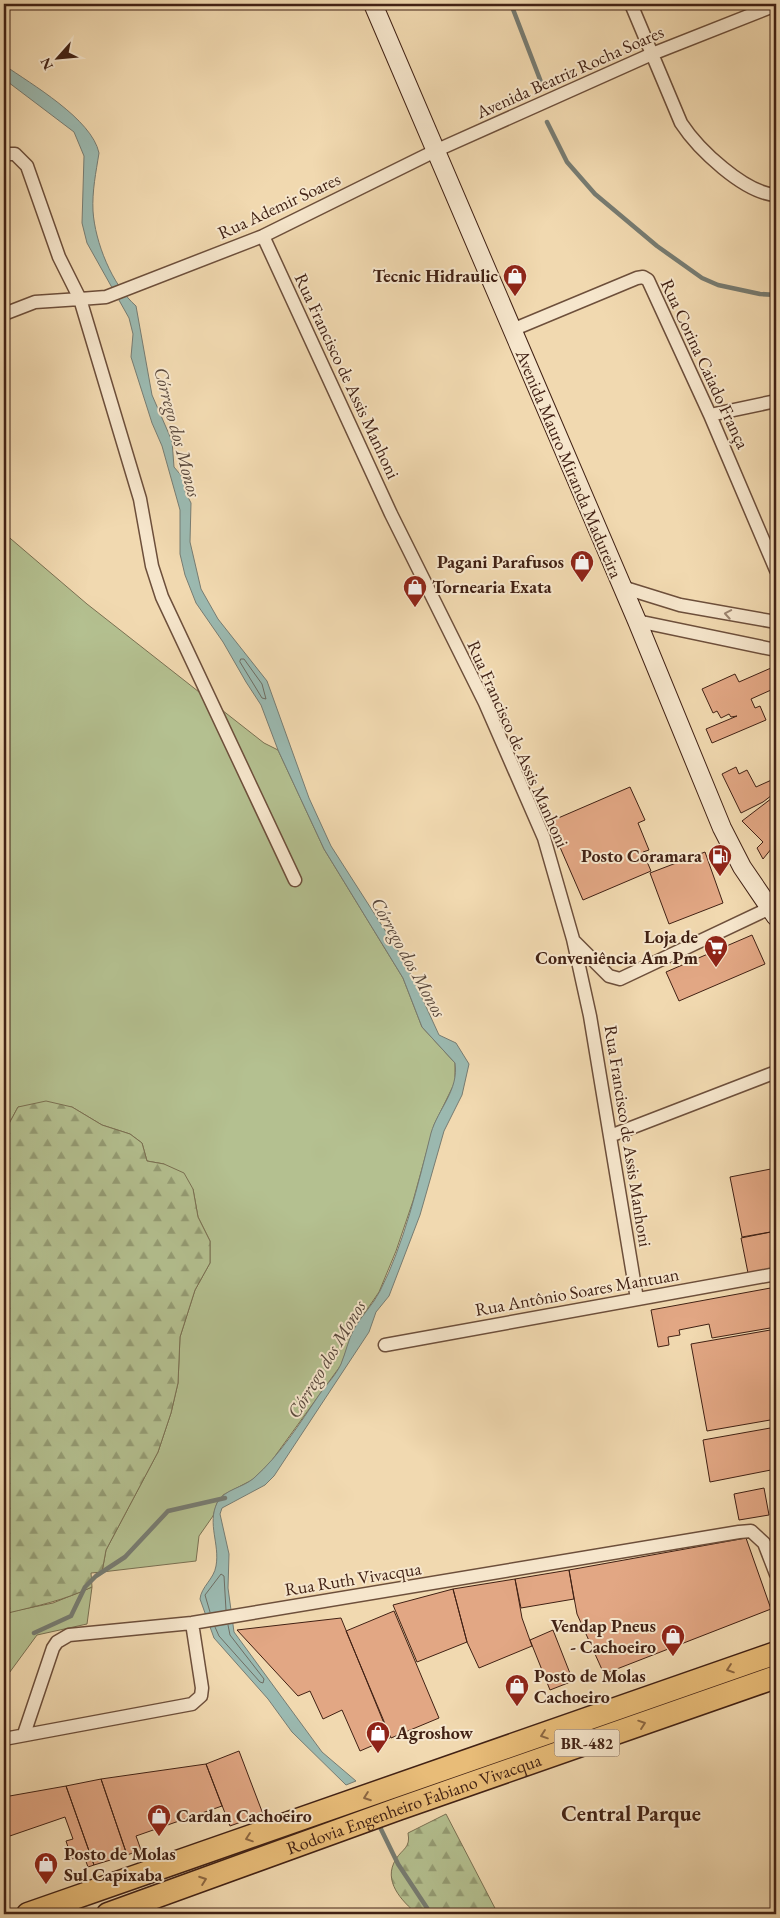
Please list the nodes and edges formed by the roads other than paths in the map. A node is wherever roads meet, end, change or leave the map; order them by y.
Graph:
1 (373, 4) edge
2 (631, 4) edge
3 (776, 5) edge
4 (652, 54) junction
5 (435, 151) junction
6 (4, 154) edge
7 (776, 195) edge
8 (263, 236) junction
9 (80, 300) junction
10 (4, 314) edge
11 (512, 330) junction
12 (776, 401) edge
13 (710, 415) junction
14 (776, 570) edge
15 (622, 587) junction
16 (637, 621) junction
17 (776, 622) edge
18 (776, 650) edge
19 (295, 880) dead end
20 (773, 913) edge
21 (573, 939) junction
22 (776, 1072) edge
23 (610, 1136) junction
24 (776, 1274) edge
25 (637, 1299) junction
26 (385, 1345) dead end
27 (776, 1574) edge
28 (198, 1622) junction
29 (776, 1653) edge
30 (776, 1676) edge
31 (24, 1734) junction
32 (4, 1739) edge
33 (394, 1799) junction
34 (348, 1815) junction
35 (28, 1914) edge
36 (108, 1914) edge

1 - 5 main road, Avenida Mauro Miranda Madureira
2 - 4 street
3 - 4 street, Avenida Beatriz Rocha Soares
4 - 5 street, Avenida Beatriz Rocha Soares
4 - 7 street
5 - 8 street, Rua Ademir Soares
5 - 11 main road, Avenida Mauro Miranda Madureira
6 - 9 street
8 - 9 street, Rua Ademir Soares
8 - 21 street, Rua Francisco de Assis Manhoni
9 - 10 street, Rua Ademir Soares
9 - 19 street
11 - 13 street, Rua Corina Caiado França
11 - 15 main road, Avenida Mauro Miranda Madureira
12 - 13 street
13 - 14 street, Rua Corina Caiado França
15 - 16 main road, Avenida Mauro Miranda Madureira
17 -> 15 street
16 - 18 street
16 - 20 main road, Avenida Mauro Miranda Madureira
20 - 21 street
21 - 23 street, Rua Francisco de Assis Manhoni
22 - 23 street
23 - 25 street, Rua Francisco de Assis Manhoni
24 - 25 street, Rua Antônio Soares Mantuan
25 - 26 street, Rua Antônio Soares Mantuan
27 - 28 street, Rua Ruth Vivacqua
28 - 31 street, Rua Ruth Vivacqua
28 - 31 street
29 -> 33 highway, Rodovia Engenheiro Fabiano Vivacqua / BR-482
33 -> 30 highway, Rodovia Engenheiro Fabiano Vivacqua / BR-482
31 - 32 street
33 - 34 highway, Rodovia Engenheiro Fabiano Vivacqua / BR-482
34 -> 35 highway, Rodovia Engenheiro Fabiano Vivacqua / BR-482
36 -> 34 highway, Rodovia Engenheiro Fabiano Vivacqua / BR-482

